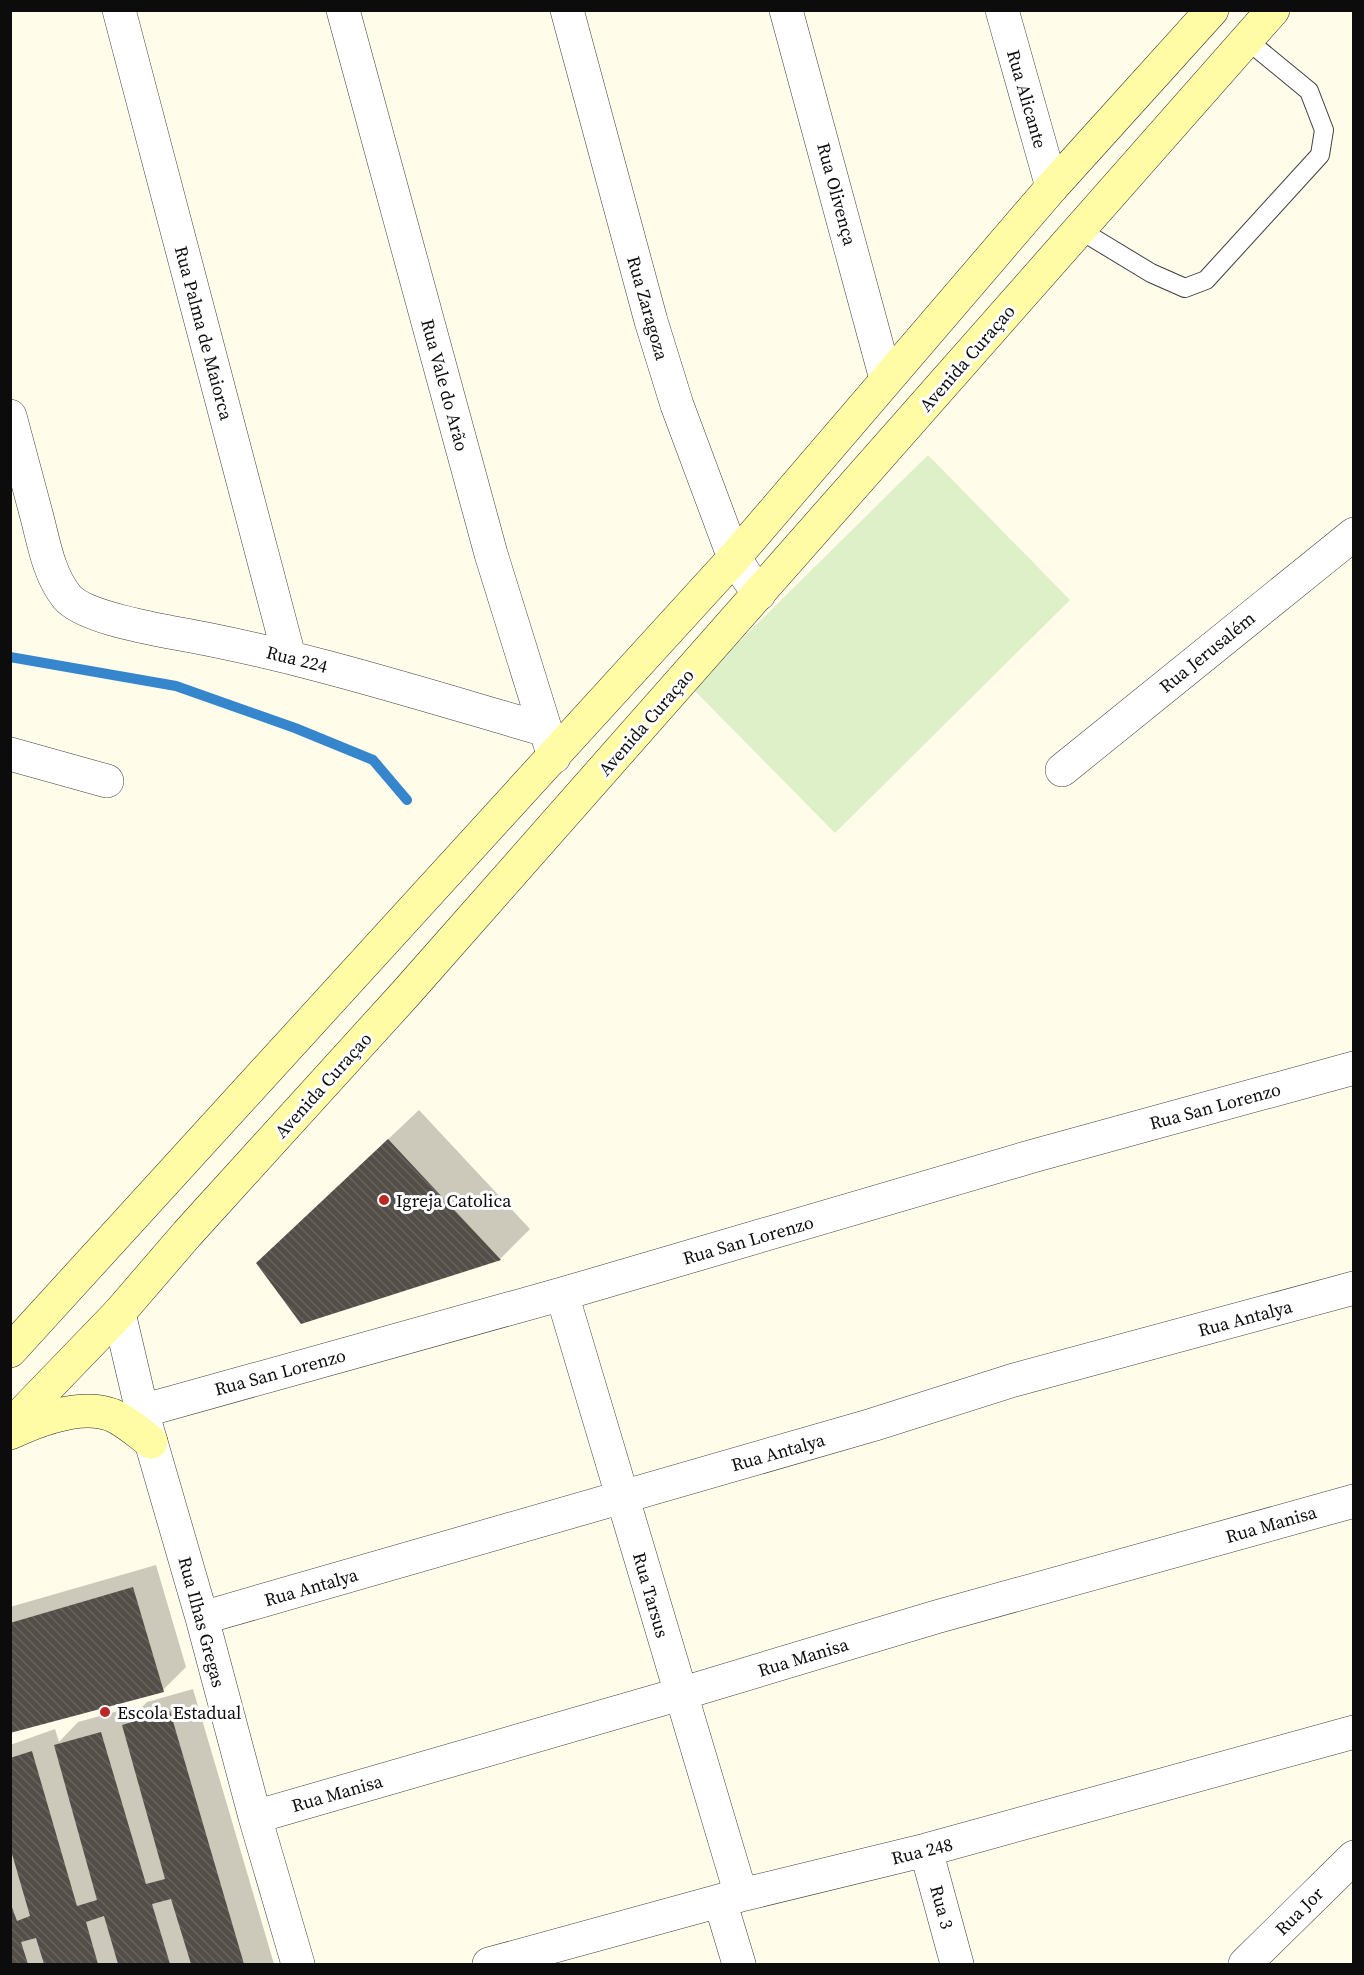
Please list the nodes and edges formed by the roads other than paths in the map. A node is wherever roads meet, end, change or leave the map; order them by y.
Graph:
1 (119, 10) edge
2 (343, 10) edge
3 (567, 10) edge
4 (786, 10) edge
5 (1002, 10) edge
6 (1212, 10) edge
7 (1273, 10) edge
8 (1247, 40) junction
9 (1052, 187) junction
10 (1080, 230) junction
11 (886, 379) junction
12 (10, 416) edge
13 (1353, 534) edge
14 (734, 558) junction
15 (759, 594) junction
16 (289, 656) junction
17 (550, 743) junction
18 (10, 754) edge
19 (1062, 770) dead end
20 (107, 781) dead end
21 (324, 1009) junction
22 (353, 1052) junction
23 (1353, 1068) edge
24 (1353, 1288) edge
25 (562, 1294) junction
26 (119, 1313) junction
27 (10, 1351) edge
28 (142, 1411) junction
29 (10, 1426) edge
30 (10, 1433) edge
31 (151, 1442) junction
32 (622, 1497) junction
33 (1353, 1501) edge
34 (202, 1618) junction
35 (680, 1694) junction
36 (1353, 1731) edge
37 (255, 1817) junction
38 (926, 1850) junction
39 (1353, 1857) edge
40 (731, 1898) junction
41 (522, 1960) edge
42 (298, 1965) edge
43 (489, 1965) edge
44 (739, 1965) edge
45 (957, 1965) edge
46 (1245, 1965) edge

1 - 16 street, Rua Palma de Maiorca
2 - 17 street, Rua Vale do Arão
3 - 14 street, Rua Zaragoza
4 - 11 street, Rua Olivença
5 - 9 street, Rua Alicante
6 - 9 main road
7 - 8 main road, Avenida Curaçao
8 - 10 main road, Avenida Curaçao
8 - 10 lane
9 - 11 main road
10 - 15 main road, Avenida Curaçao
11 - 14 main road
12 - 16 street, Rua 224
13 - 19 street, Rua Jerusalém
14 - 15 street, Rua Zaragoza
14 - 17 main road
15 - 22 main road, Avenida Curaçao
16 - 17 street, Rua 224
17 - 21 main road
18 - 20 street
21 - 22 main road
21 - 27 main road
22 - 26 main road, Avenida Curaçao
23 - 25 street, Rua San Lorenzo
24 - 32 street, Rua Antalya
25 - 28 street, Rua San Lorenzo
25 - 32 street, Rua Tarsus
26 - 28 street, Rua Ilhas Gregas
26 - 29 main road, Avenida Curaçao
28 - 31 street, Rua Ilhas Gregas
30 - 31 main road
31 - 34 street, Rua Ilhas Gregas
32 - 34 street, Rua Antalya
32 - 35 street, Rua Tarsus
33 - 35 street, Rua Manisa
34 - 37 street, Rua Ilhas Gregas
35 - 37 street, Rua Manisa
35 - 40 street, Rua Tarsus
36 - 38 street, Rua 248
37 - 42 street, Rua Ilhas Gregas
38 - 40 street, Rua 248
38 - 45 street, Rua 3
39 - 46 street, Rua Jor
40 - 41 street, Rua 248
40 - 44 street, Rua Tarsus
41 - 43 street, Rua 248

